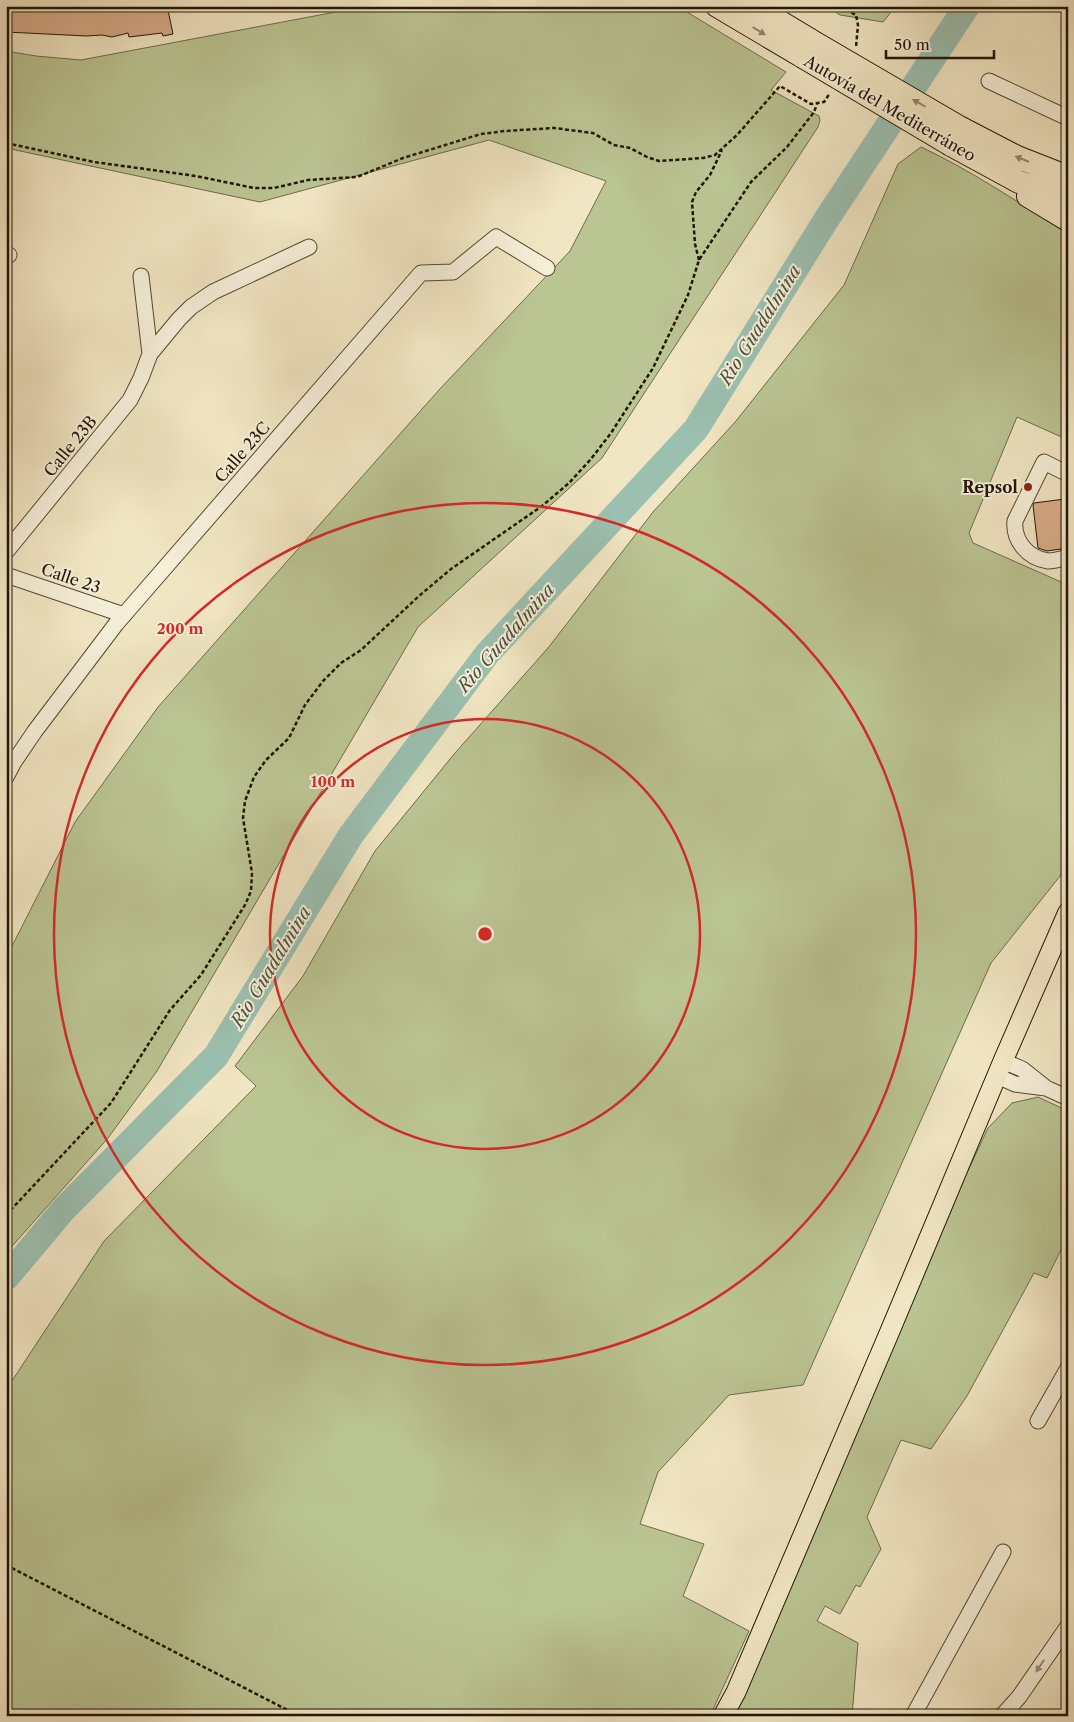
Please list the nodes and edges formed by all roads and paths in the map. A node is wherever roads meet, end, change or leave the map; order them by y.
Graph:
1 (717, 6) edge
2 (754, 6) edge
3 (840, 6) edge
4 (808, 49) junction
5 (856, 52) dead end
6 (989, 81) dead end
7 (831, 92) dead end
8 (817, 104) junction
9 (1068, 118) edge
10 (958, 141) junction
11 (6, 143) edge
12 (722, 149) junction
13 (1068, 177) edge
14 (1068, 199) edge
15 (1068, 220) edge
16 (309, 247) dead end
17 (699, 260) junction
18 (547, 268) dead end
19 (141, 276) dead end
20 (150, 354) junction
21 (1068, 474) edge
22 (6, 552) edge
23 (1068, 558) edge
24 (6, 575) edge
25 (124, 615) junction
26 (6, 776) edge
27 (1068, 912) edge
28 (1000, 1069) junction
29 (1068, 1098) edge
30 (6, 1214) edge
31 (1068, 1368) edge
32 (1038, 1421) dead end
33 (1003, 1552) dead end
34 (6, 1565) edge
35 (1068, 1626) edge
36 (299, 1716) edge
37 (723, 1716) edge
38 (913, 1716) edge
39 (1002, 1716) edge

1 -> 4 highway, Autovía del Mediterráneo
2 - 4 highway, Autovía del Mediterráneo
3 - 5 path
4 - 10 highway, Autovía del Mediterráneo, bridge
6 - 9 street
7 - 8 path
8 - 12 path
8 - 17 path
13 -> 10 highway, Autovía del Mediterráneo
10 - 14 highway, Autovía del Mediterráneo
10 - 15 highway
11 - 12 path
12 - 17 path
16 - 20 street, Calle 23B
17 - 30 path
18 - 25 street, Calle 23C
19 - 20 street, Calle 23B
20 - 22 street, Calle 23B
21 - 23 street
24 - 25 street, Calle 23
25 - 26 street, Calle 23C
27 - 28 main road
28 - 29 street
28 - 37 main road
31 - 32 street
33 - 38 street
34 - 36 path
35 -> 39 street

